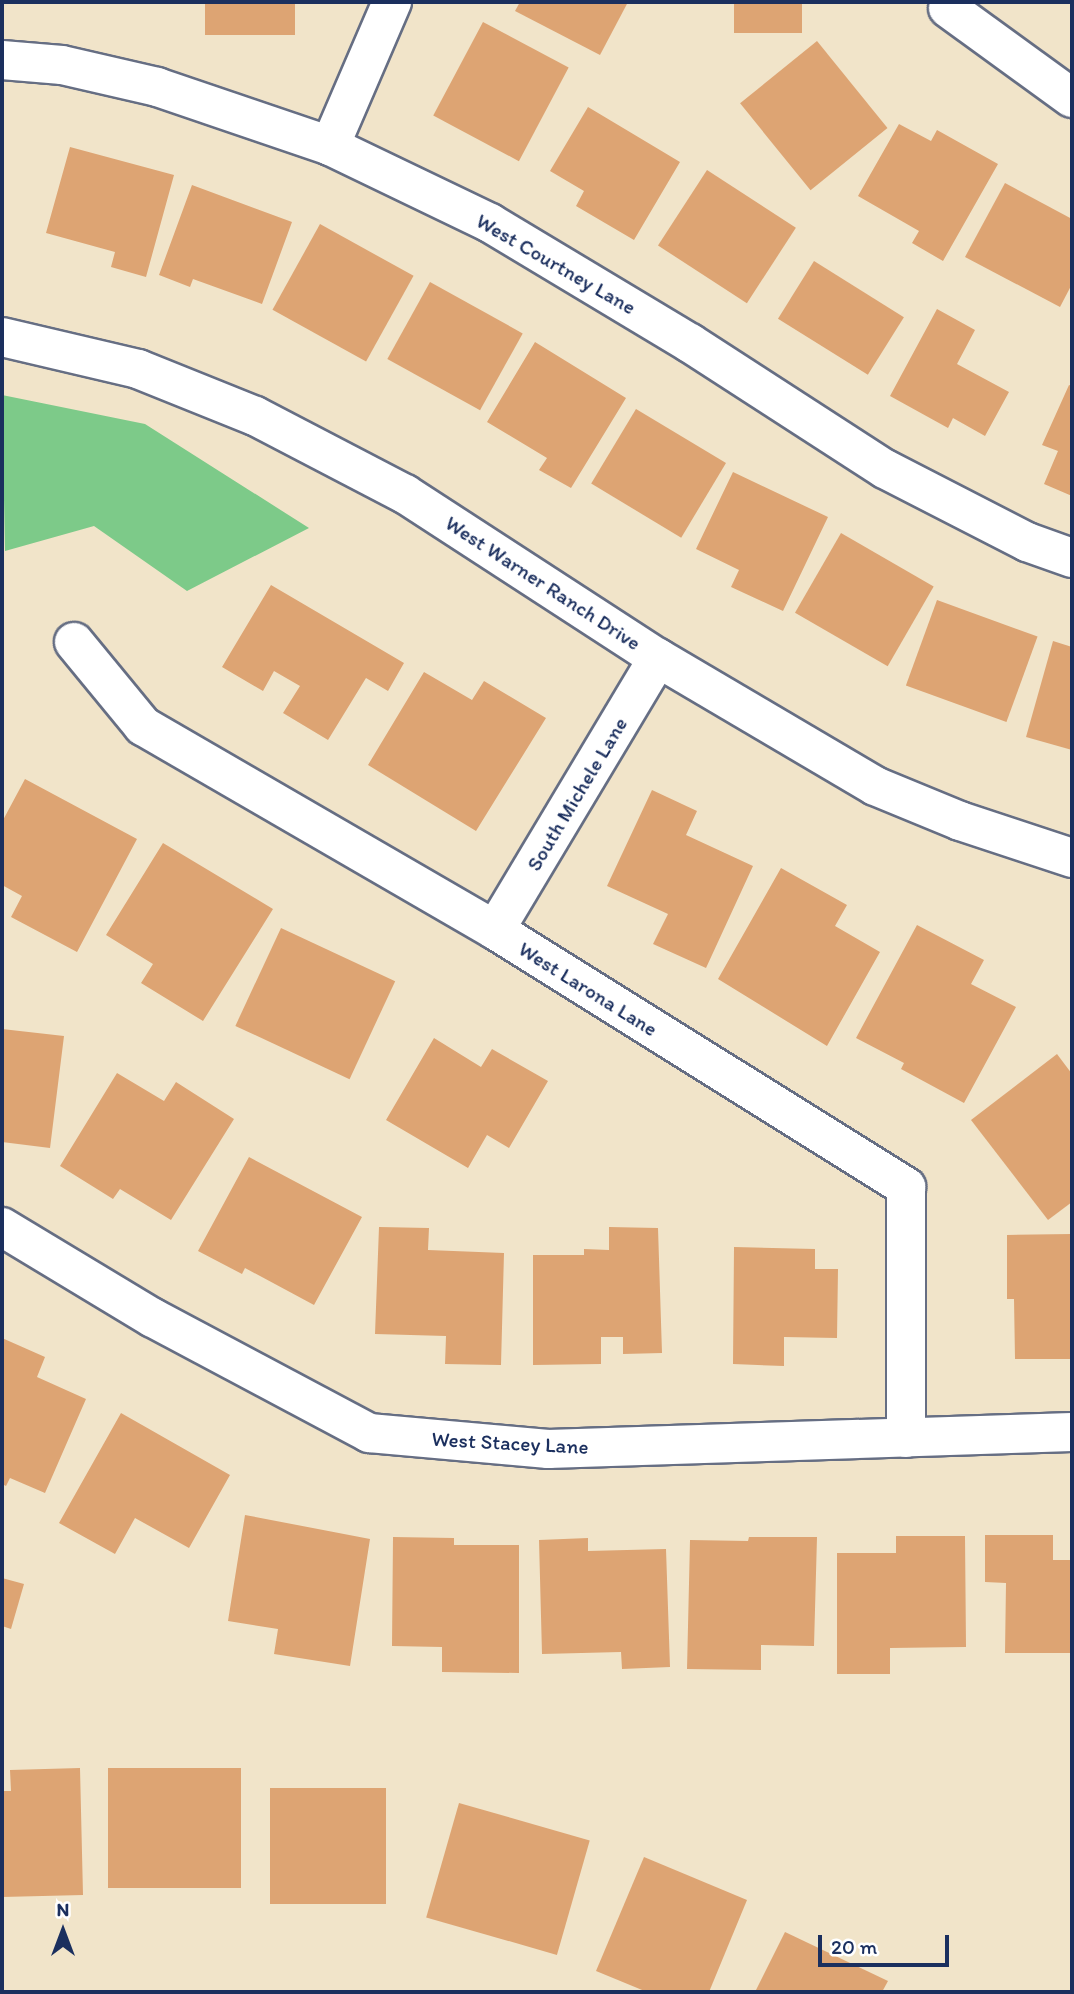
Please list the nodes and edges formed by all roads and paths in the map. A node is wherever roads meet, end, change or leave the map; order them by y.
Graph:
1 (392, 2) edge
2 (948, 8) dead end
3 (2, 60) edge
4 (1072, 98) edge
5 (330, 146) junction
6 (2, 337) edge
7 (1072, 558) edge
8 (74, 642) dead end
9 (658, 658) junction
10 (1072, 858) edge
11 (495, 930) junction
12 (2, 1227) edge
13 (1072, 1432) edge
14 (906, 1438) junction

1 - 5 street
2 - 4 street
3 - 5 street, West Courtney Lane
5 - 7 street, West Courtney Lane
6 - 9 street, West Warner Ranch Drive
8 - 11 street, West Larona Lane
9 - 10 street, West Warner Ranch Drive
9 - 11 street, South Michele Lane
11 - 14 street, West Larona Lane
12 - 14 street, West Stacey Lane
13 - 14 street, West Stacey Lane

